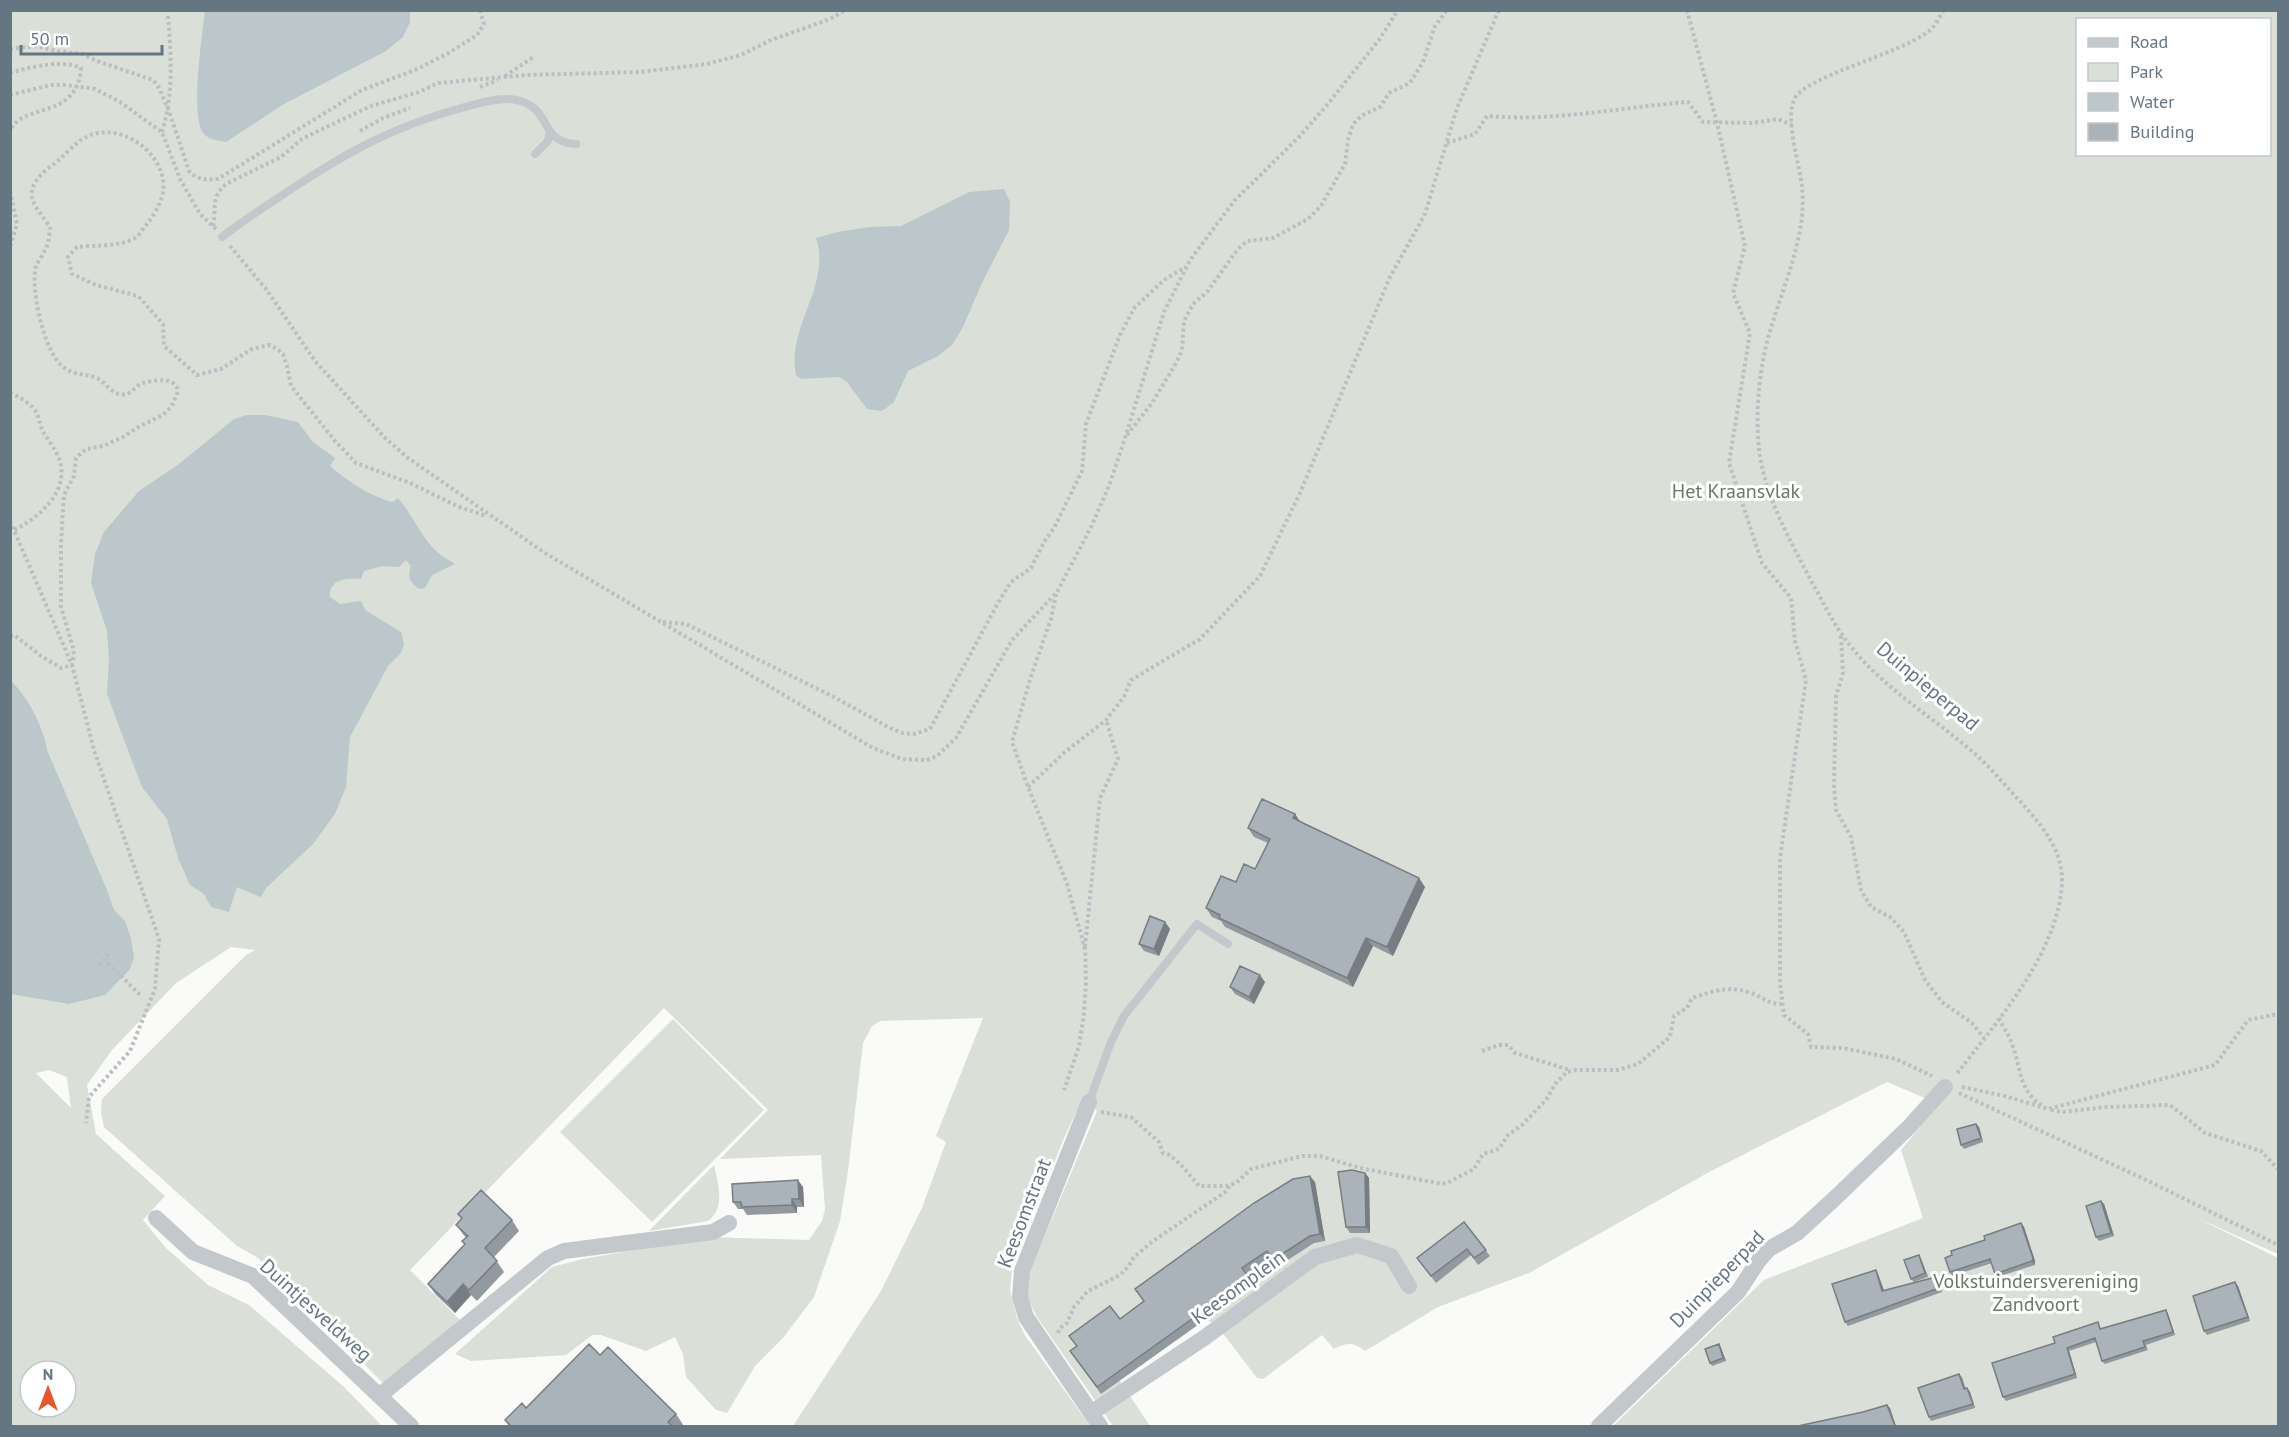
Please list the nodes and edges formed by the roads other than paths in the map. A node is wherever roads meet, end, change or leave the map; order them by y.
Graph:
1 (550, 131) junction
2 (576, 144) dead end
3 (535, 154) dead end
4 (222, 237) road end
5 (1227, 944) dead end
6 (1947, 1086) road end
7 (1095, 1106) joint
8 (156, 1218) dead end
9 (729, 1223) dead end
10 (1409, 1286) dead end
11 (379, 1396) junction
12 (1095, 1420) edge
13 (411, 1426) edge
14 (1599, 1426) edge

1 - 2 lane
1 - 3 lane
1 - 4 lane
5 - 7 lane
6 - 14 street, Duinpieperpad
7 - 12 street, Keesomstraat
8 - 11 street, Duintjesveldweg
9 - 11 street
10 - 12 street, Keesomplein
11 - 13 street, Duintjesveldweg

